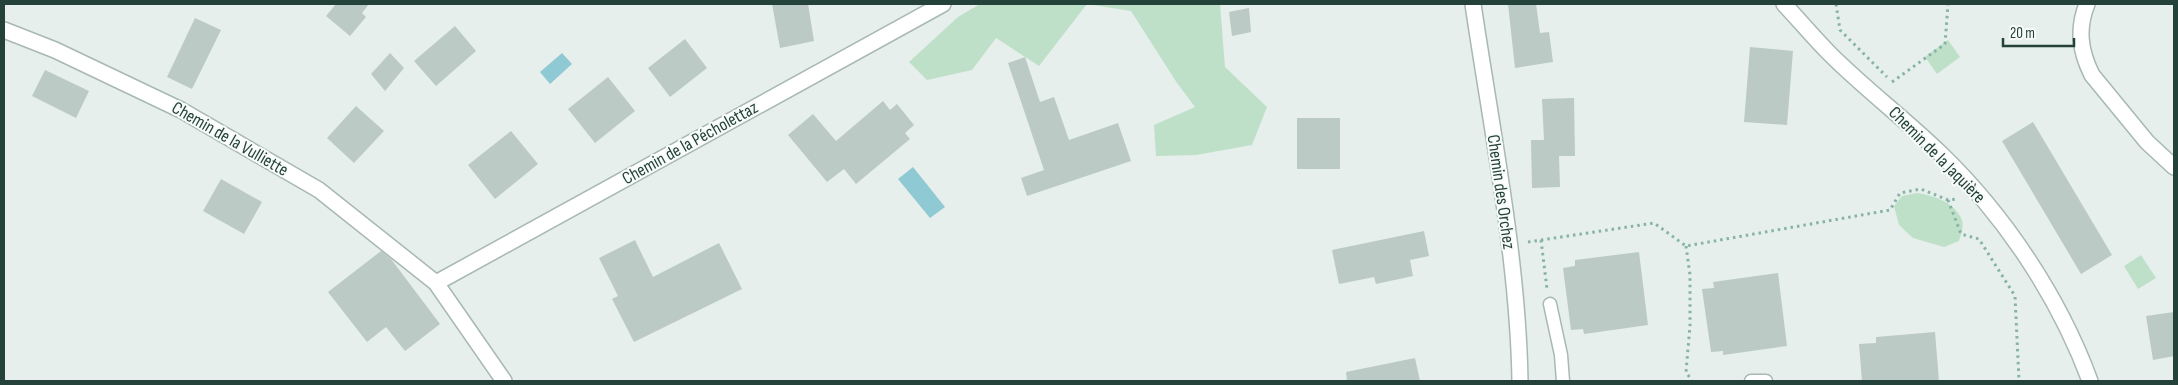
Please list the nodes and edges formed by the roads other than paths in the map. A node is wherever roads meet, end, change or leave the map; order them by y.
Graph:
1 (943, 4) edge
2 (1473, 4) edge
3 (1784, 4) edge
4 (2087, 4) edge
5 (4, 30) edge
6 (2174, 167) edge
7 (436, 283) junction
8 (1550, 304) road end
9 (504, 381) edge
10 (1520, 381) edge
11 (1563, 381) edge
12 (1751, 381) edge
13 (1766, 381) edge
14 (2090, 381) edge

1 - 7 street, Chemin de la Pécholettaz
2 - 10 street, Chemin des Orchez
3 - 14 street, Chemin de la Jaquière
4 - 6 street
5 - 7 street, Chemin de la Vulliette
7 - 9 street, Chemin de la Vulliette
8 - 11 lane
12 - 13 lane

